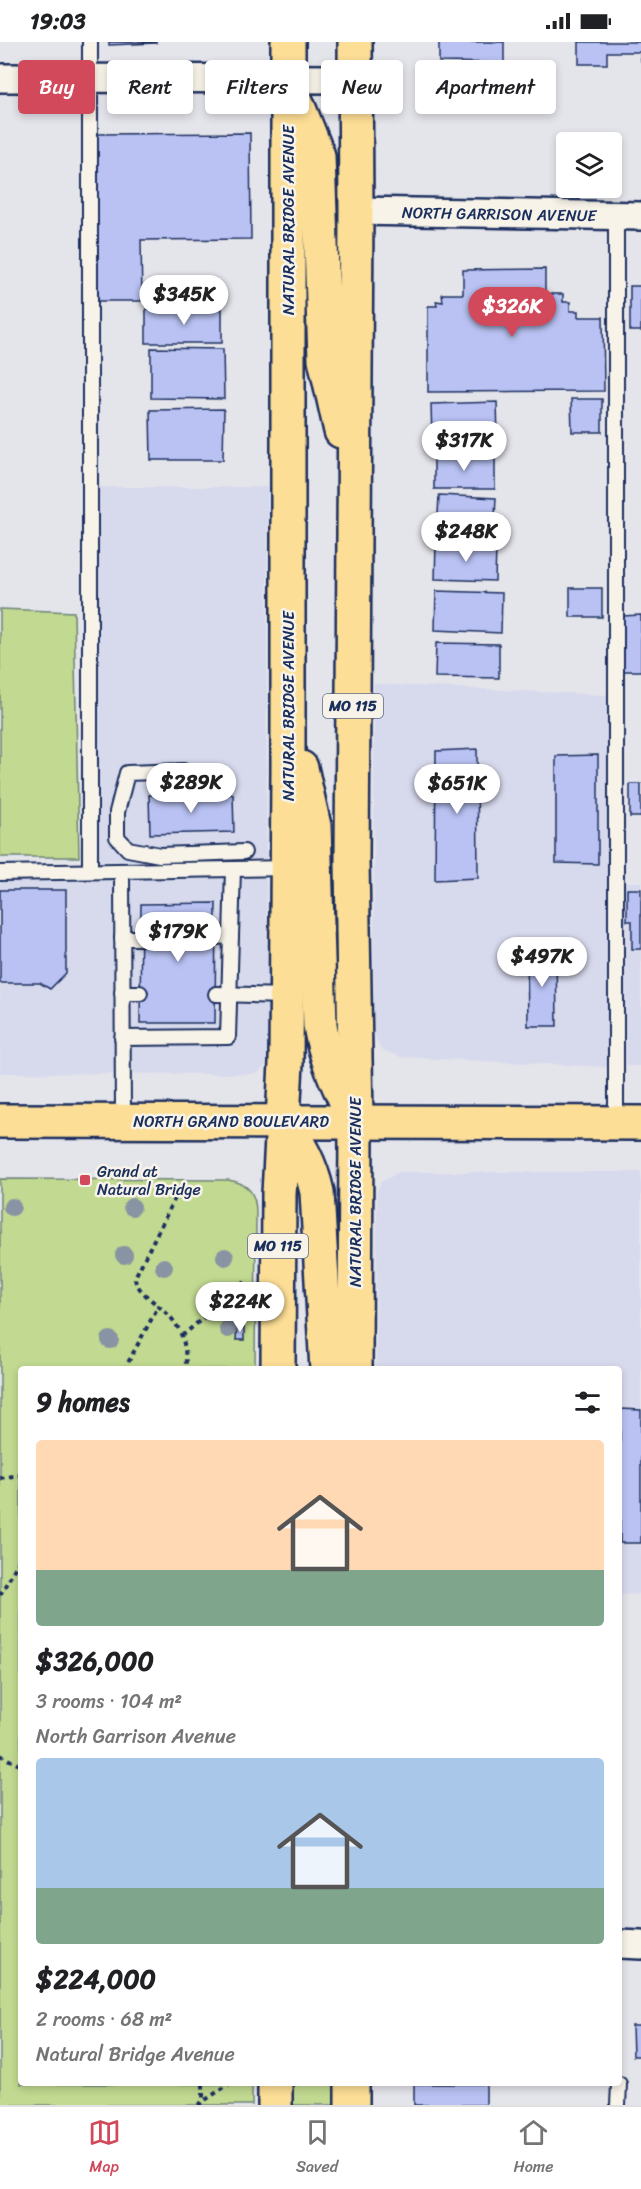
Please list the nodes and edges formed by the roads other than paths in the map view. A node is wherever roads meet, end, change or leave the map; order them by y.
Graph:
1 (90, 42) edge
2 (288, 42) edge
3 (355, 42) edge
4 (90, 60) edge
5 (288, 60) edge
6 (355, 60) edge
7 (0, 78) edge
8 (18, 78) edge
9 (95, 79) edge
10 (205, 80) edge
11 (90, 114) edge
12 (288, 114) edge
13 (301, 114) edge
14 (356, 114) edge
15 (357, 211) junction
16 (629, 216) edge
17 (354, 488) junction
18 (288, 714) junction
19 (183, 771) dead end
20 (244, 852) dead end
21 (287, 868) junction
22 (233, 869) junction
23 (90, 871) junction
24 (122, 871) junction
25 (0, 873) edge
26 (231, 936) junction
27 (216, 937) dead end
28 (122, 938) junction
29 (141, 938) dead end
30 (122, 993) junction
31 (140, 993) dead end
32 (222, 995) junction
33 (286, 996) junction
34 (122, 1038) junction
35 (123, 1120) junction
36 (0, 1121) edge
37 (282, 1122) junction
38 (356, 1122) junction
39 (628, 1123) edge
40 (278, 1366) edge
41 (327, 1366) edge
42 (355, 1366) edge
43 (622, 1944) edge
44 (641, 1945) edge
45 (275, 2086) edge
46 (352, 2086) edge
47 (618, 2086) edge
48 (275, 2105) edge
49 (352, 2105) edge
50 (618, 2105) edge

1 - 4 lane
2 - 5 main road, NATURAL BRIDGE AVENUE / MO 115
3 - 6 main road, NATURAL BRIDGE AVENUE / MO 115
7 - 8 street
9 - 10 street
11 - 23 lane
12 - 18 main road, NATURAL BRIDGE AVENUE / MO 115
13 - 17 main road
14 - 15 main road, NATURAL BRIDGE AVENUE / MO 115
15 - 16 street, NORTH GARRISON AVENUE
15 - 17 main road, NATURAL BRIDGE AVENUE / MO 115
16 - 39 lane
17 - 38 main road, NATURAL BRIDGE AVENUE / MO 115
18 - 21 main road, NATURAL BRIDGE AVENUE / MO 115
18 - 38 main road
19 - 20 lane
21 - 22 lane
21 - 33 main road, NATURAL BRIDGE AVENUE / MO 115
22 - 24 lane
22 - 26 lane
23 - 24 lane
23 - 25 lane
24 - 28 lane
26 - 27 lane
26 - 32 lane
28 - 29 lane
28 - 30 lane
30 - 31 lane
30 - 34 lane
32 - 33 lane
32 - 34 lane
33 - 37 main road, NATURAL BRIDGE AVENUE / MO 115
34 - 35 lane
35 - 36 main road, NORTH GRAND BOULEVARD
35 - 37 main road, NORTH GRAND BOULEVARD
37 - 38 main road, NORTH GRAND BOULEVARD
37 - 40 main road, NATURAL BRIDGE AVENUE / MO 115
37 - 41 main road
38 - 39 main road, NORTH GRAND BOULEVARD
38 - 42 main road, NATURAL BRIDGE AVENUE / MO 115
43 - 44 street
45 - 48 main road
46 - 49 main road
47 - 50 lane

